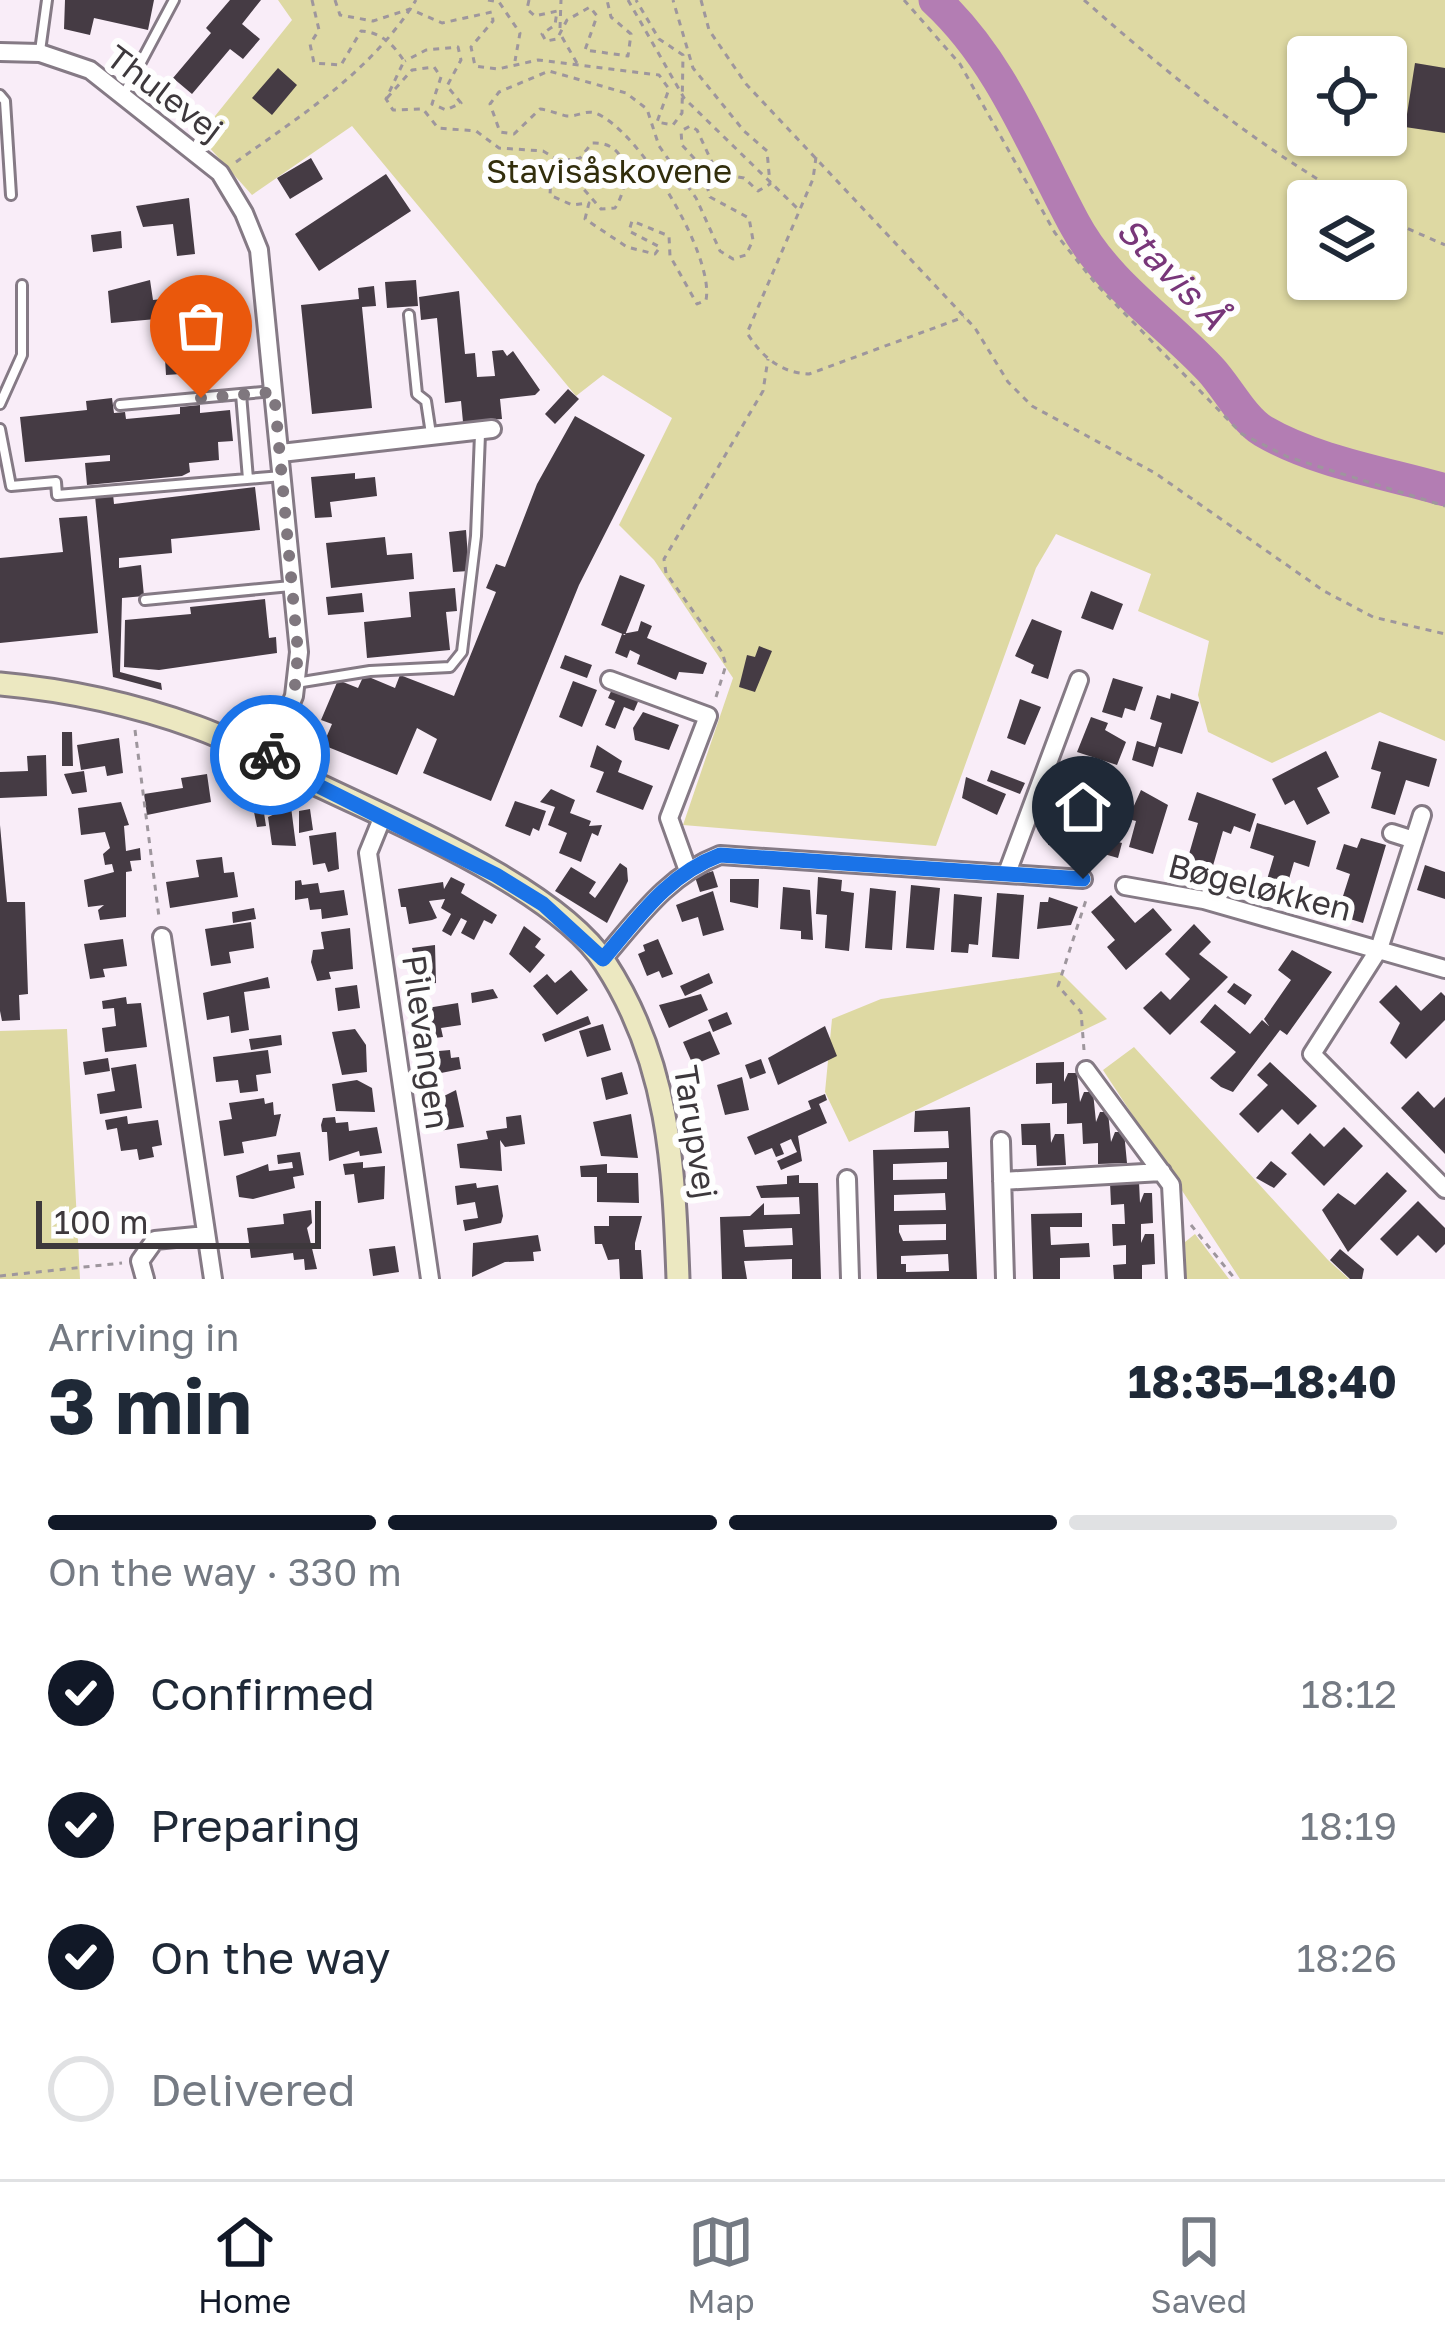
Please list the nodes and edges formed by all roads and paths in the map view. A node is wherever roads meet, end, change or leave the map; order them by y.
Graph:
1 (47, 0) edge
2 (174, 0) edge
3 (312, 0) edge
4 (335, 0) edge
5 (416, 0) edge
6 (488, 0) edge
7 (529, 0) edge
8 (561, 0) edge
9 (608, 0) edge
10 (628, 0) edge
11 (636, 0) edge
12 (673, 0) edge
13 (701, 0) edge
14 (904, 0) edge
15 (1084, 0) edge
16 (410, 9) junction
17 (560, 34) junction
18 (388, 42) junction
19 (0, 52) edge
20 (40, 52) junction
21 (404, 61) junction
22 (514, 63) junction
23 (578, 65) junction
24 (0, 95) edge
25 (122, 96) junction
26 (684, 98) junction
27 (386, 99) junction
28 (816, 157) junction
29 (220, 173) junction
30 (770, 179) junction
31 (1317, 180) edge
32 (11, 195) dead end
33 (799, 210) junction
34 (1407, 228) edge
35 (1445, 244) edge
36 (22, 285) dead end
37 (409, 315) dead end
38 (965, 317) junction
39 (768, 359) junction
40 (274, 392) junction
41 (241, 394) junction
42 (0, 404) edge
43 (120, 405) dead end
44 (0, 429) edge
45 (486, 429) joint
46 (431, 436) junction
47 (281, 453) junction
48 (284, 476) junction
49 (248, 478) junction
50 (1445, 506) edge
51 (293, 586) junction
52 (145, 600) dead end
53 (1445, 634) edge
54 (610, 680) dead end
55 (1079, 680) dead end
56 (0, 684) edge
57 (295, 684) junction
58 (132, 707) junction
59 (708, 716) junction
60 (267, 760) junction
61 (1422, 815) dead end
62 (383, 816) junction
63 (1392, 833) dead end
64 (1414, 840) junction
65 (687, 868) junction
66 (1007, 873) junction
67 (1083, 879) joint
68 (1125, 886) dead end
69 (162, 937) joint
70 (1379, 949) junction
71 (603, 959) junction
72 (1445, 969) edge
73 (1085, 1070) joint
74 (1001, 1141) dead end
75 (1162, 1172) junction
76 (847, 1179) dead end
77 (1002, 1181) junction
78 (1445, 1189) edge
79 (1174, 1210) junction
80 (206, 1235) junction
81 (142, 1270) edge
82 (0, 1276) edge
83 (58, 1276) edge
84 (212, 1279) edge
85 (430, 1279) edge
86 (678, 1279) edge
87 (850, 1279) edge
88 (1005, 1279) edge
89 (1176, 1279) edge
90 (1234, 1279) edge

1 - 20 lane
2 - 25 lane
3 - 18 path
4 - 16 path
5 - 16 path
6 - 22 path
7 - 17 path
8 - 17 path
9 - 17 path
10 - 26 path
11 - 26 path
12 - 30 path
13 - 28 path
14 - 50 path
15 - 31 path
16 - 18 path
16 - 22 path
17 - 23 path
18 - 21 path
18 - 29 path
19 - 20 street, Thulevej
20 - 25 street, Thulevej
21 - 27 path
21 - 27 path
22 - 23 path
23 - 26 path
24 - 32 lane
25 - 29 street, Thulevej
26 - 30 path
27 - 30 path
28 - 33 path
28 - 38 path
29 - 40 street, Thulevej
30 - 33 path
33 - 39 path
34 - 35 path
36 - 42 lane
37 - 46 lane
38 - 39 path
38 - 53 path
39 - 59 path
40 - 41 lane
40 - 47 street, Thulevej
41 - 43 lane
41 - 49 lane
44 - 49 lane
45 - 46 street
45 - 57 lane
46 - 47 street
47 - 48 street, Thulevej
48 - 49 lane
48 - 51 street, Thulevej
51 - 52 lane
51 - 57 street, Thulevej
54 - 59 street
55 - 66 street
56 - 58 street, Tarupvej
57 - 60 street, Thulevej
58 - 60 street, Tarupvej
58 - 69 path
59 - 65 street
60 - 62 street, Tarupvej
61 - 64 street, Bøgeløkken
62 - 71 street, Tarupvej
62 - 85 street, Pilevangen
63 - 64 street
64 - 70 street, Bøgeløkken
65 - 66 street
65 - 71 street
66 - 67 street
67 - 73 path
68 - 70 street, Bøgeløkken
69 - 80 street
70 - 72 street, Bøgeløkken
70 - 78 street, Bøgeløkken
71 - 86 street, Tarupvej
73 - 75 street
74 - 77 street
75 - 77 street
75 - 79 street
76 - 87 street
77 - 88 street
79 - 89 street
79 - 90 path
80 - 81 street
80 - 84 street
81 - 83 path
82 - 83 path

